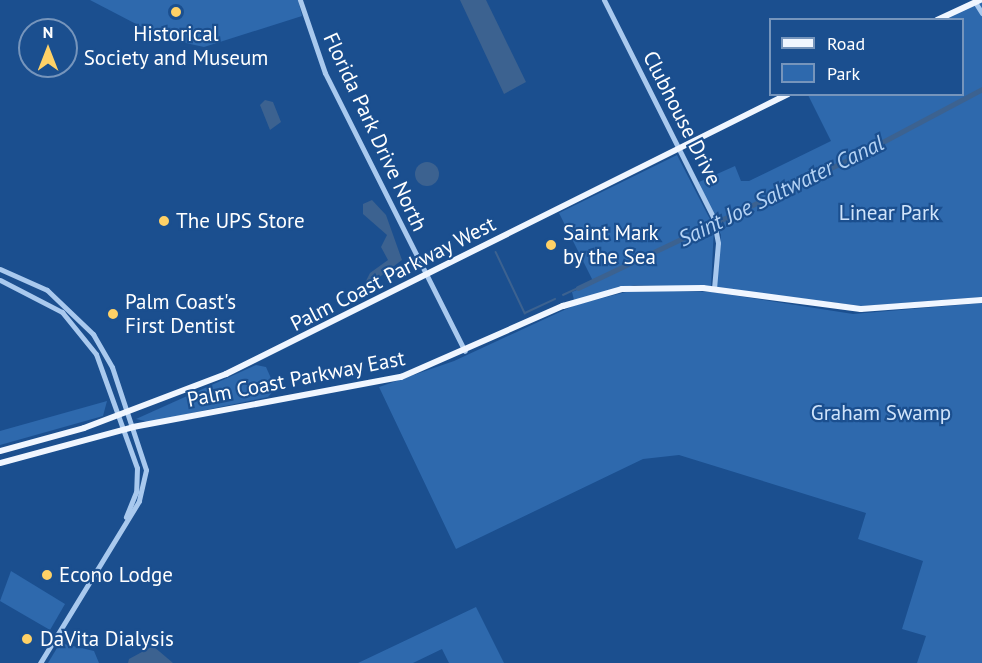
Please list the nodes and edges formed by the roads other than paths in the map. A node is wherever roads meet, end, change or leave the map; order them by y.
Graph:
1 (300, 0) edge
2 (604, 0) edge
3 (977, 1) edge
4 (982, 13) edge
5 (941, 18) edge
6 (784, 96) edge
7 (679, 149) junction
8 (0, 269) edge
9 (426, 276) junction
10 (0, 280) edge
11 (714, 290) junction
12 (982, 300) edge
13 (465, 352) junction
14 (129, 412) junction
15 (120, 416) junction
16 (147, 425) junction
17 (133, 427) junction
18 (125, 429) junction
19 (138, 441) junction
20 (0, 451) edge
21 (0, 463) edge
22 (118, 535) junction
23 (40, 663) edge

1 - 9 street, Florida Park Drive North
2 - 7 street, Clubhouse Drive
3 - 4 street
3 - 5 main road
6 - 7 main road, Palm Coast Parkway West
7 - 9 main road, Palm Coast Parkway West
7 - 11 street, Clubhouse Drive
8 - 14 street
9 - 13 street, Florida Park Drive North
9 - 14 main road, Palm Coast Parkway West
10 - 15 street
11 - 12 main road, Palm Coast Parkway East
11 - 13 main road, Palm Coast Parkway East
13 - 16 main road, Palm Coast Parkway East
14 - 15 main road, Palm Coast Parkway West
14 - 17 street
15 - 18 street
15 - 20 main road, Palm Coast Parkway West
16 - 17 main road, Palm Coast Parkway East
16 - 19 street
17 - 18 main road, Palm Coast Parkway East
17 - 19 street
18 - 21 main road, Palm Coast Parkway East
18 - 22 street
19 - 22 street
22 - 23 street

